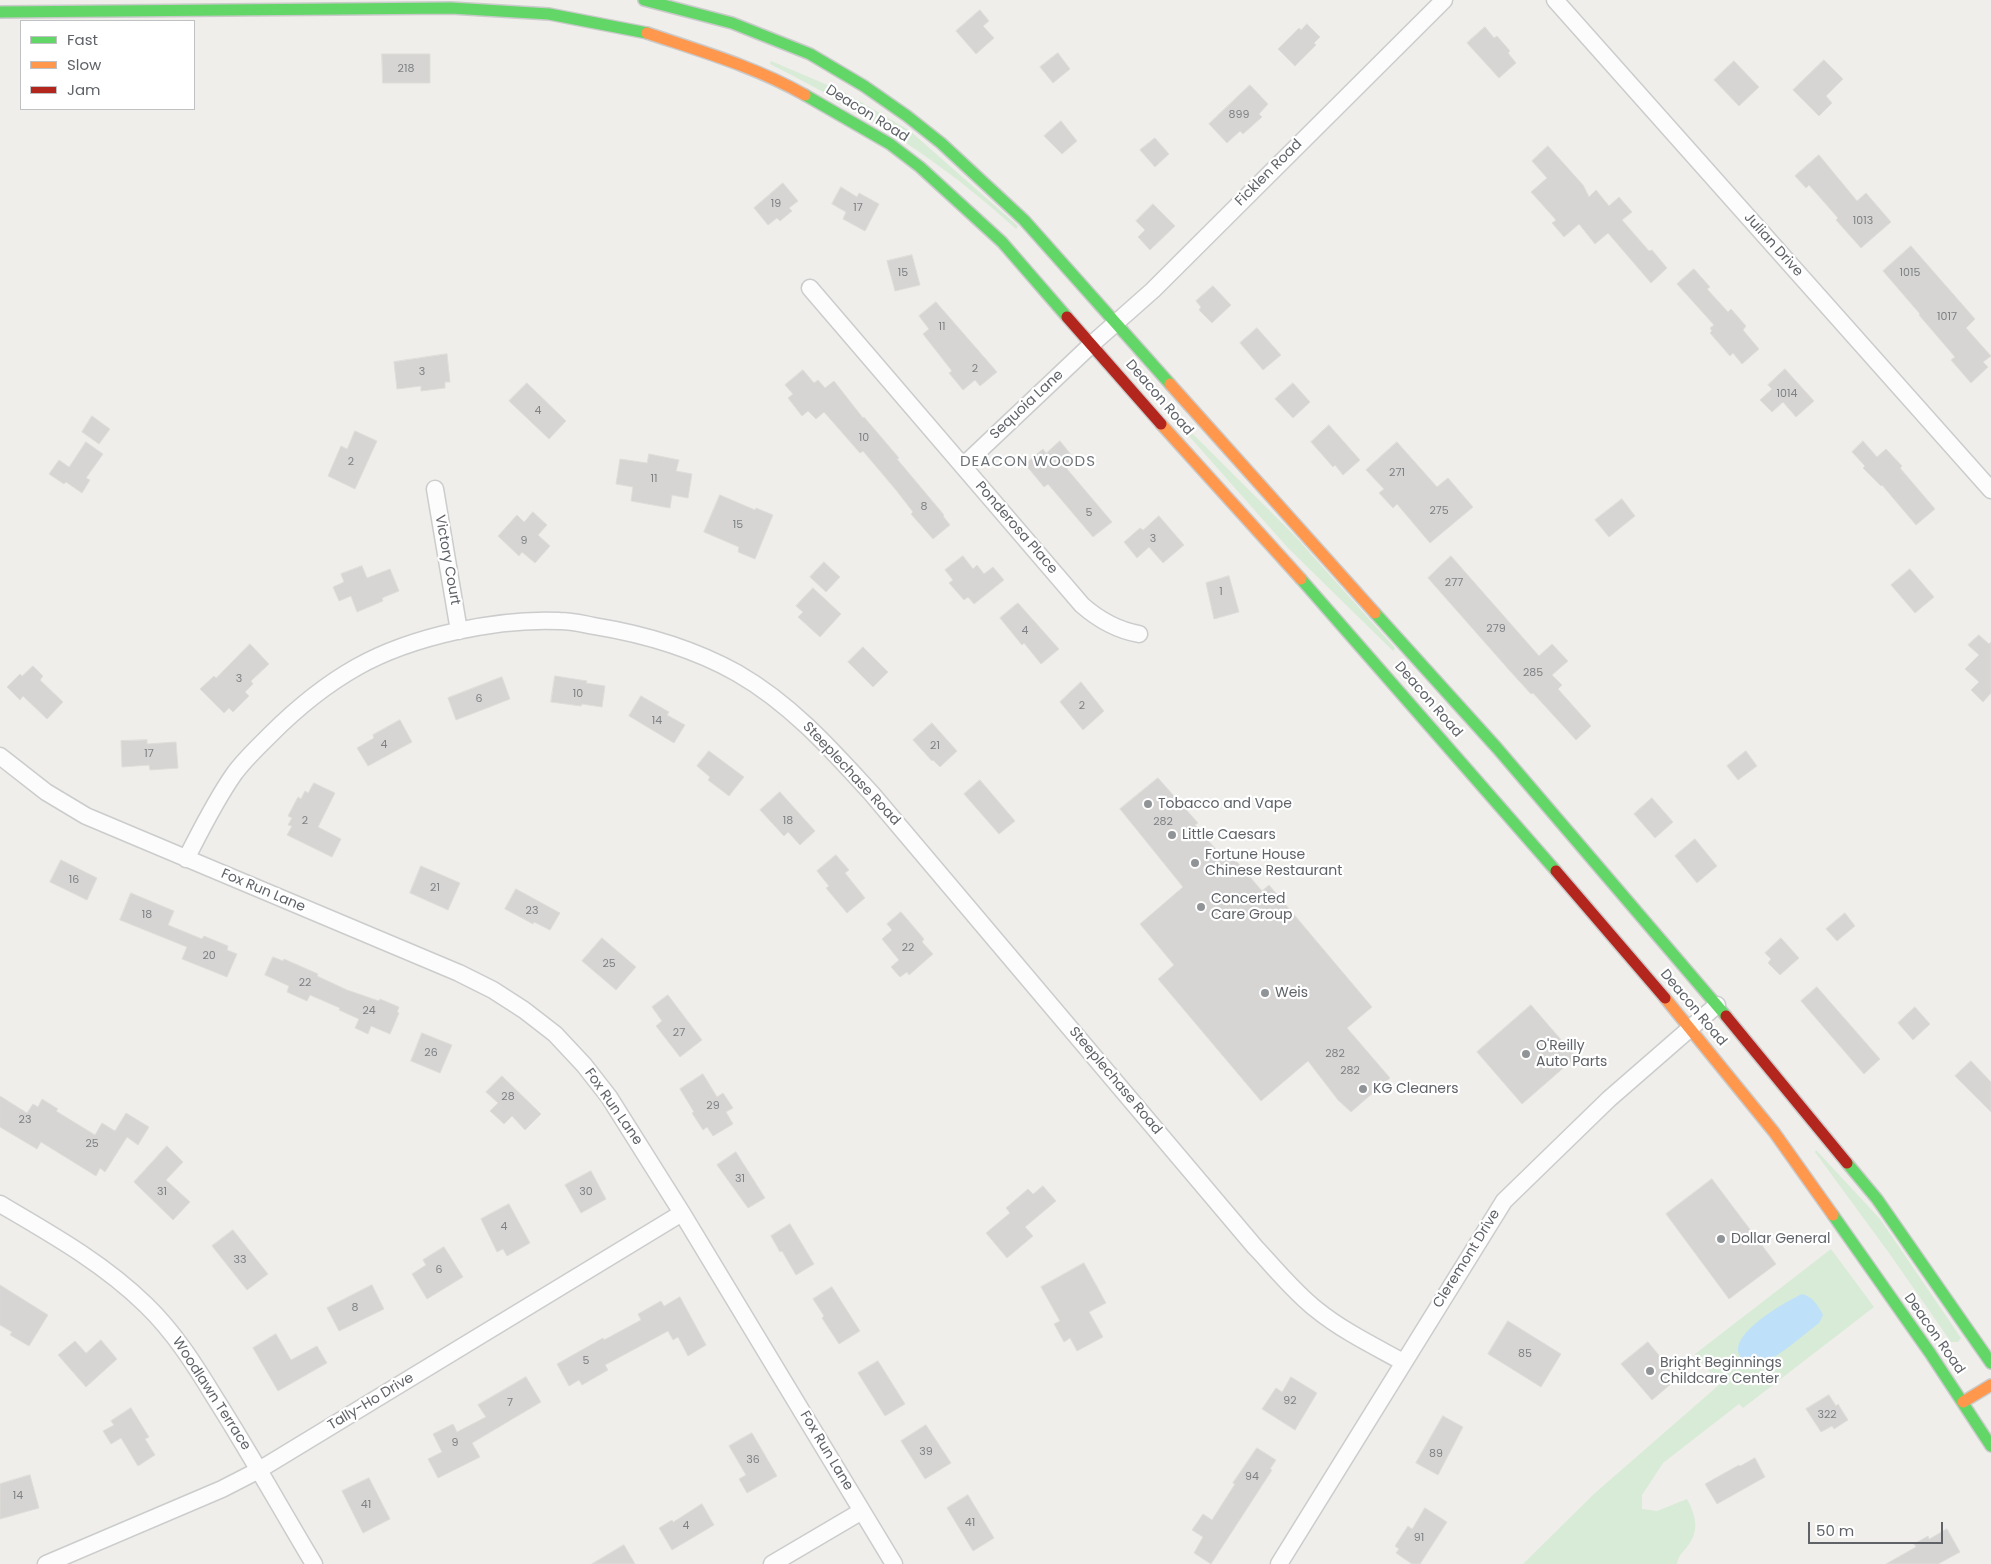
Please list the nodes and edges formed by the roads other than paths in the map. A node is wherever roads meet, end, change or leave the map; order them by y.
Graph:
1 (1444, 0) edge
2 (1555, 0) edge
3 (651, 6) edge
4 (0, 12) edge
5 (646, 33) junction
6 (810, 288) dead end
7 (1115, 323) junction
8 (1092, 344) junction
9 (962, 466) junction
10 (435, 489) dead end
11 (1991, 490) edge
12 (459, 631) junction
13 (1139, 634) dead end
14 (0, 756) edge
15 (186, 859) junction
16 (1717, 1005) junction
17 (1690, 1027) junction
18 (0, 1204) edge
19 (682, 1213) junction
20 (1403, 1362) junction
21 (1991, 1363) edge
22 (1991, 1385) edge
23 (1963, 1402) junction
24 (1991, 1446) edge
25 (259, 1470) junction
26 (862, 1511) junction
27 (46, 1564) edge
28 (314, 1564) edge
29 (772, 1564) edge
30 (894, 1564) edge
31 (1279, 1564) edge

1 - 7 street, Ficklen Road
2 - 11 street, Julian Drive
3 - 5 main road
3 - 7 main road, Deacon Road
4 - 5 main road, Deacon Road
5 - 8 main road, Deacon Road
6 - 9 street, Ponderosa Place
7 - 8 street, Ficklen Road
7 - 16 main road, Deacon Road
8 - 9 street, Sequoia Lane
8 - 17 main road, Deacon Road
9 - 13 street, Ponderosa Place
10 - 12 street, Victory Court
12 - 15 street, Steeplechase Road
12 - 20 street, Steeplechase Road
14 - 15 street, Fox Run Lane
15 - 19 street, Fox Run Lane
16 - 17 street, Cleremont Drive
16 - 21 main road, Deacon Road
17 - 20 street, Cleremont Drive
17 - 23 main road, Deacon Road
18 - 25 street, Woodlawn Terrace
19 - 25 street, Tally-Ho Drive
19 - 26 street, Fox Run Lane
20 - 31 street, Cleremont Drive
22 - 23 main road
23 - 24 main road, Deacon Road
25 - 27 street, Tally-Ho Drive
25 - 28 street, Woodlawn Terrace
26 - 29 street
26 - 30 street, Fox Run Lane

